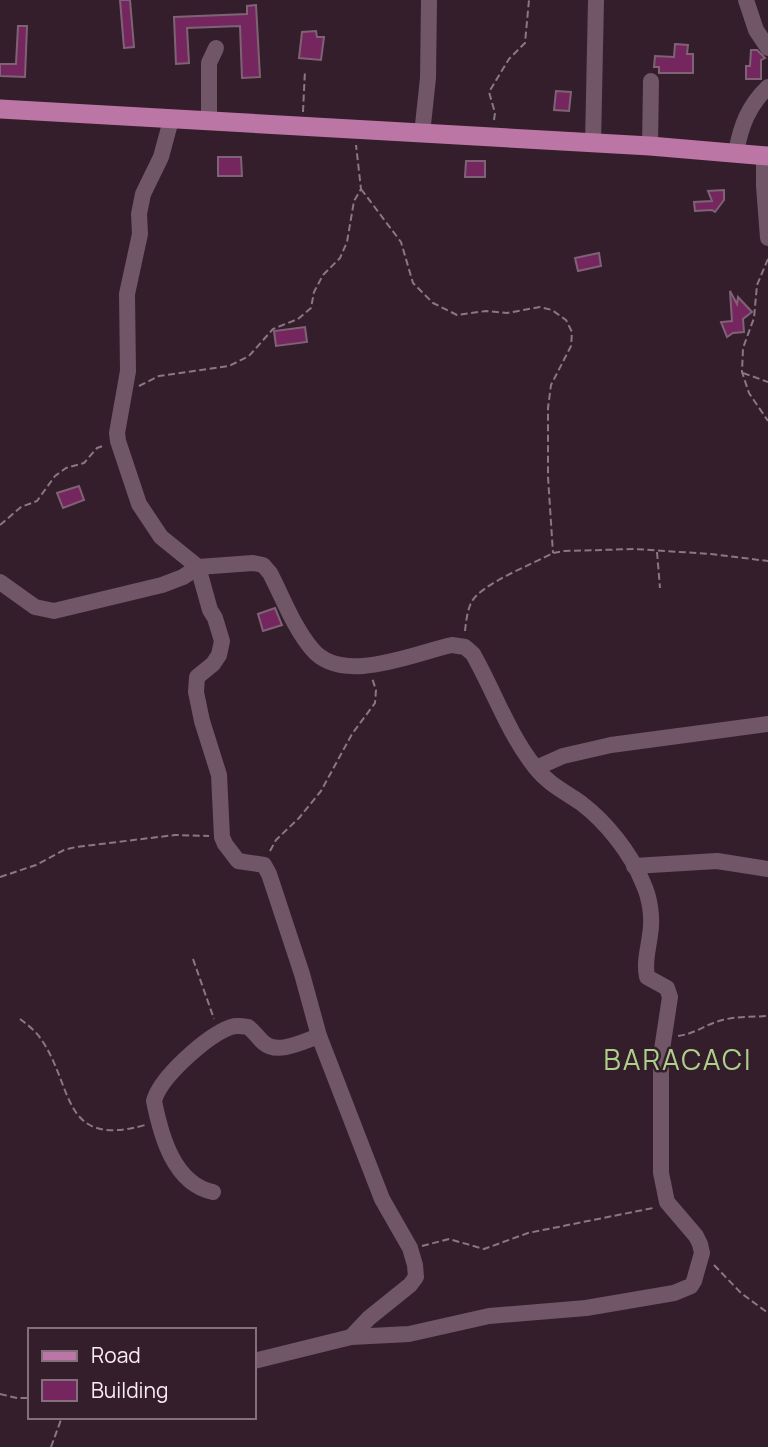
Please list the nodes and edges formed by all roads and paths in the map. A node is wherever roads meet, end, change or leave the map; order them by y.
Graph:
1 (429, 0) edge
2 (529, 0) edge
3 (596, 0) edge
4 (746, 0) edge
5 (216, 48) dead end
6 (768, 48) edge
7 (305, 70) dead end
8 (651, 81) dead end
9 (768, 87) edge
10 (0, 109) edge
11 (172, 120) junction
12 (209, 122) junction
13 (302, 127) junction
14 (352, 130) junction
15 (422, 134) junction
16 (492, 139) junction
17 (593, 144) junction
18 (650, 146) junction
19 (736, 152) junction
20 (766, 155) edge
21 (361, 189) junction
22 (768, 238) edge
23 (768, 259) edge
24 (742, 372) junction
25 (768, 382) edge
26 (125, 392) junction
27 (768, 421) edge
28 (118, 441) junction
29 (0, 525) edge
30 (657, 551) junction
31 (553, 553) junction
32 (768, 561) edge
33 (198, 567) junction
34 (0, 582) edge
35 (660, 588) dead end
36 (464, 648) junction
37 (368, 665) junction
38 (768, 724) edge
39 (536, 768) junction
40 (222, 837) junction
41 (264, 865) junction
42 (634, 866) junction
43 (768, 869) edge
44 (0, 877) edge
45 (193, 958) dead end
46 (768, 1016) edge
47 (20, 1019) dead end
48 (219, 1033) junction
49 (319, 1036) junction
50 (663, 1037) junction
51 (159, 1121) junction
52 (213, 1192) dead end
53 (667, 1202) junction
54 (410, 1248) junction
55 (702, 1253) junction
56 (768, 1313) edge
57 (351, 1337) junction
58 (256, 1361) edge
59 (0, 1394) edge
60 (28, 1398) edge
61 (61, 1419) edge
62 (51, 1447) edge

1 - 15 street
2 - 16 path
3 - 17 street
4 - 6 street
5 - 12 street
7 - 13 path
8 - 18 street
9 - 19 street
10 - 11 main road
11 - 12 main road
11 - 26 street
12 - 13 main road
13 - 14 main road
14 - 15 main road
14 - 21 path
15 - 16 main road
16 - 17 main road
17 - 18 main road
18 - 19 main road
19 - 20 main road
20 - 22 street
21 - 26 path
21 - 31 path
23 - 24 path
24 - 25 path
24 - 27 path
26 - 28 street
28 - 29 path
28 - 33 street
30 - 31 path
30 - 32 path
30 - 35 path
31 - 36 path
33 - 34 street
33 - 37 street
33 - 40 street
36 - 37 street
36 - 39 street
37 - 41 path
38 - 39 street
39 - 42 street
40 - 41 street
40 - 44 path
41 - 49 street
42 - 43 street
42 - 50 street
45 - 48 path
46 - 50 path
47 - 51 path
48 - 49 street
48 - 51 street
49 - 54 street
50 - 53 street
51 - 52 street
53 - 54 path
53 - 55 street
54 - 57 street
55 - 56 path
55 - 57 street
57 - 58 street
59 - 60 path
61 - 62 path

